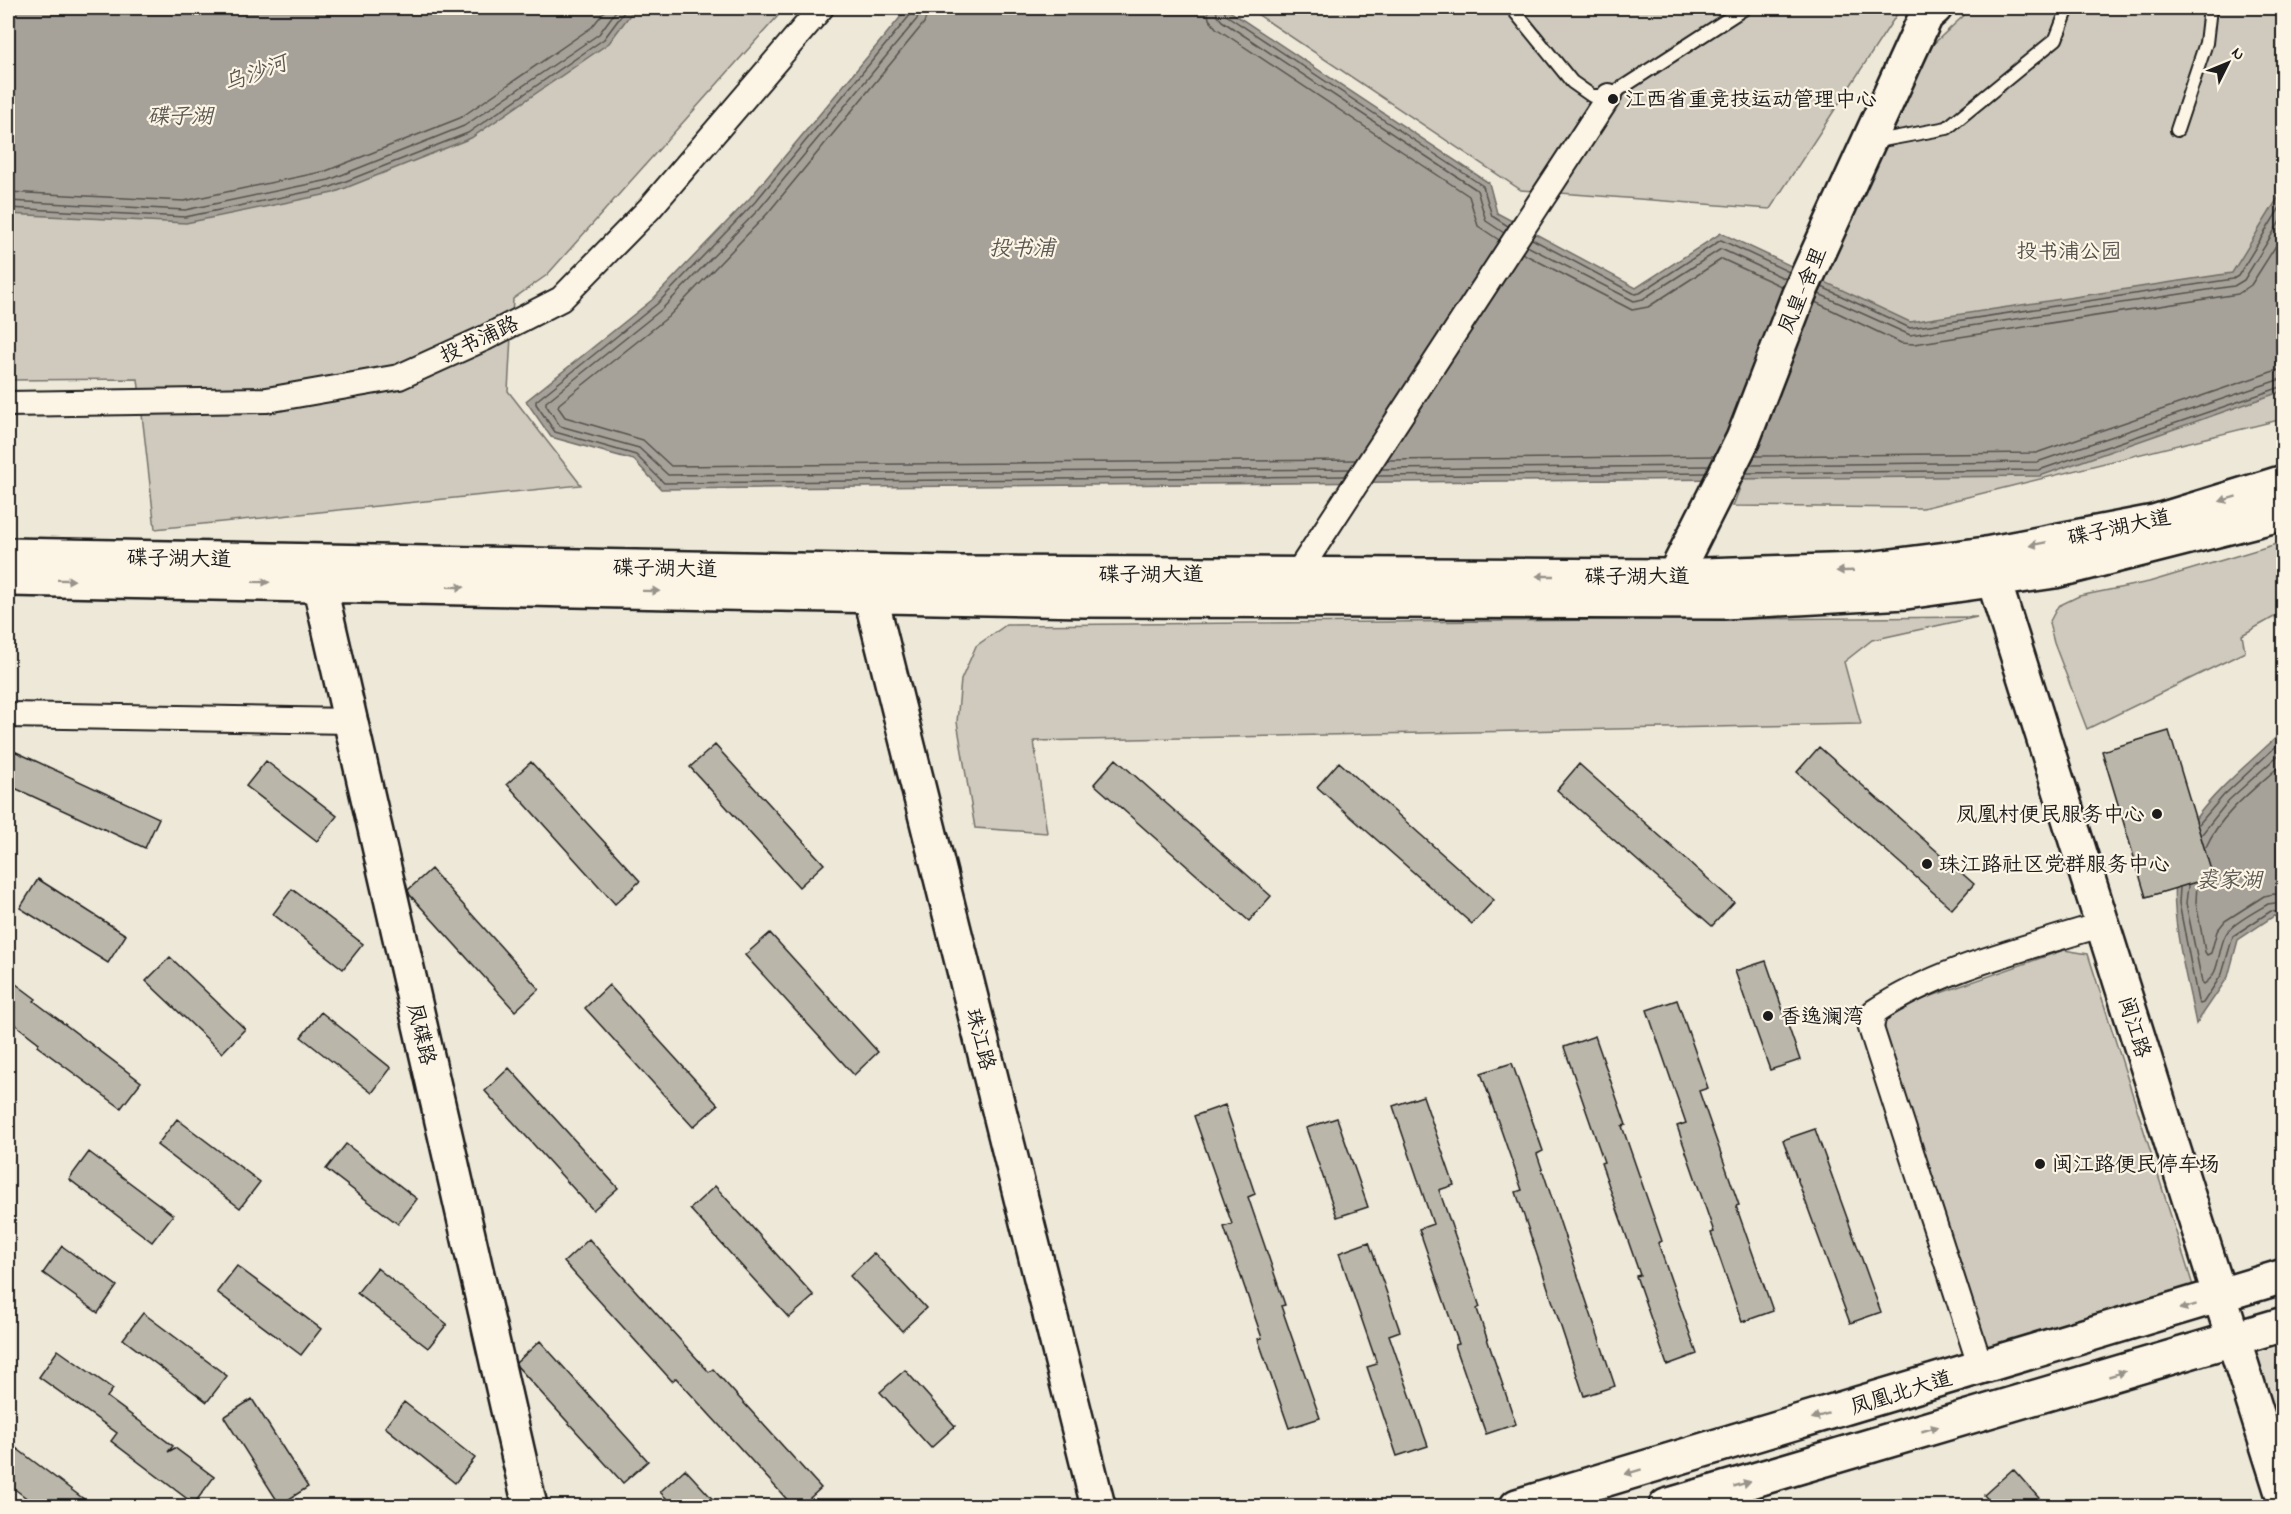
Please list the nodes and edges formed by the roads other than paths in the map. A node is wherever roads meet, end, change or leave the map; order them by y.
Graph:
1 (821, 8) edge
2 (1512, 8) edge
3 (1745, 8) edge
4 (1935, 8) edge
5 (2068, 8) edge
6 (2210, 8) edge
7 (1610, 96) junction
8 (2177, 130) dead end
9 (1868, 143) junction
10 (8, 404) edge
11 (2283, 482) edge
12 (2283, 513) edge
13 (15, 551) edge
14 (1990, 567) junction
15 (317, 573) junction
16 (1297, 574) junction
17 (1674, 576) junction
18 (8, 579) edge
19 (868, 584) junction
20 (8, 715) edge
21 (350, 720) junction
22 (2103, 924) junction
23 (2283, 1276) edge
24 (2220, 1297) junction
25 (2283, 1324) edge
26 (2234, 1340) junction
27 (1981, 1368) junction
28 (2283, 1499) edge
29 (530, 1506) edge
30 (1098, 1506) edge
31 (1517, 1506) edge
32 (1666, 1506) edge

1 - 10 street, 投书浦路
2 - 7 lane
3 - 7 lane
4 - 9 main road, 凤皇-舍里
5 - 9 lane
6 - 8 lane
7 - 16 street
9 - 17 main road, 凤皇-舍里
11 -> 14 main road, 碟子湖大道
12 - 14 main road, 碟子湖大道
13 - 15 main road, 碟子湖大道
14 -> 17 main road, 碟子湖大道
14 - 19 main road, 碟子湖大道
14 - 22 main road, 闽江路
18 -> 15 main road, 碟子湖大道
15 - 19 main road, 碟子湖大道
15 - 21 main road, 凤碟路
17 -> 16 main road, 碟子湖大道
16 - 19 main road, 碟子湖大道
19 - 30 main road, 珠江路
20 - 21 street
21 - 29 main road, 凤碟路
22 - 24 main road, 闽江路
22 - 27 street
23 - 24 main road, 凤凰北大道
24 - 26 main road, 闽江路
24 -> 27 main road, 凤凰北大道
25 - 26 main road, 凤凰北大道
26 - 28 main road, 闽江路
32 -> 26 main road, 凤凰北大道
27 -> 31 main road, 凤凰北大道

